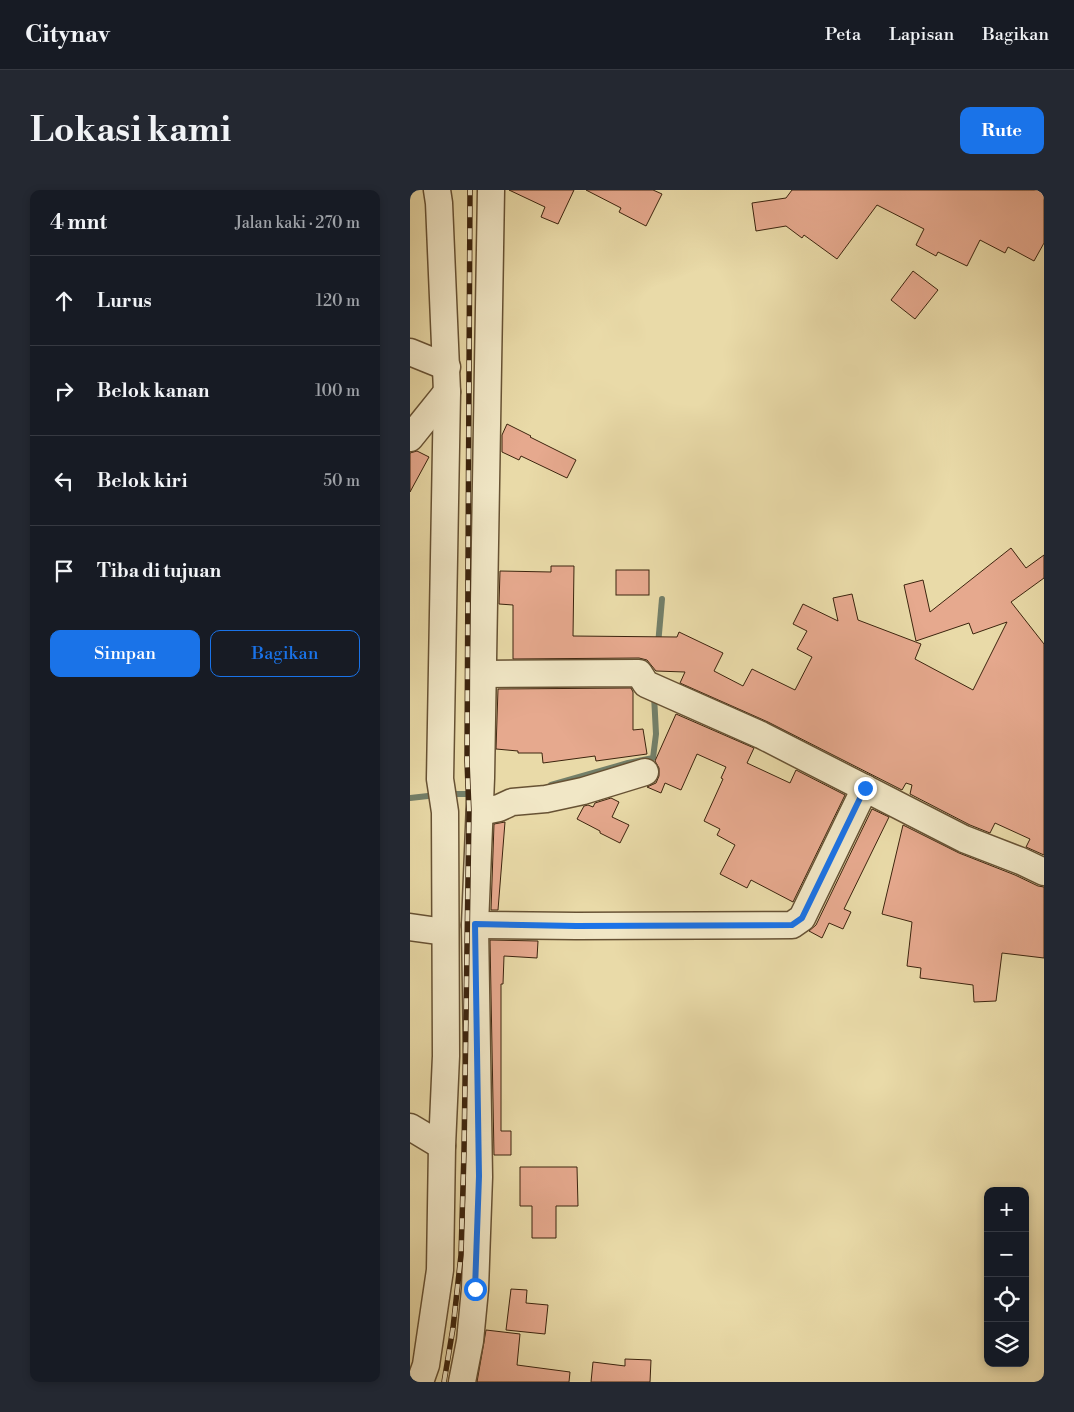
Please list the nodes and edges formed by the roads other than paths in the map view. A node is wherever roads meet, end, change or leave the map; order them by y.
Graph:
1 (437, 190) edge
2 (491, 190) edge
3 (410, 352) edge
4 (447, 380) junction
5 (410, 438) edge
6 (482, 674) junction
7 (645, 772) dead end
8 (865, 788) junction
9 (480, 797) junction
10 (1044, 872) edge
11 (475, 924) junction
12 (410, 926) edge
13 (445, 932) junction
14 (410, 1127) edge
15 (442, 1146) junction
16 (420, 1382) edge
17 (462, 1382) edge

1 - 4 street
2 - 6 street
3 - 4 street
4 - 5 street
4 - 13 street
6 - 8 street
6 - 9 street
7 - 9 street
8 - 10 street
8 - 11 street
9 - 11 street
11 - 17 street
12 - 13 street
13 - 15 street
14 - 15 street
15 - 16 street

